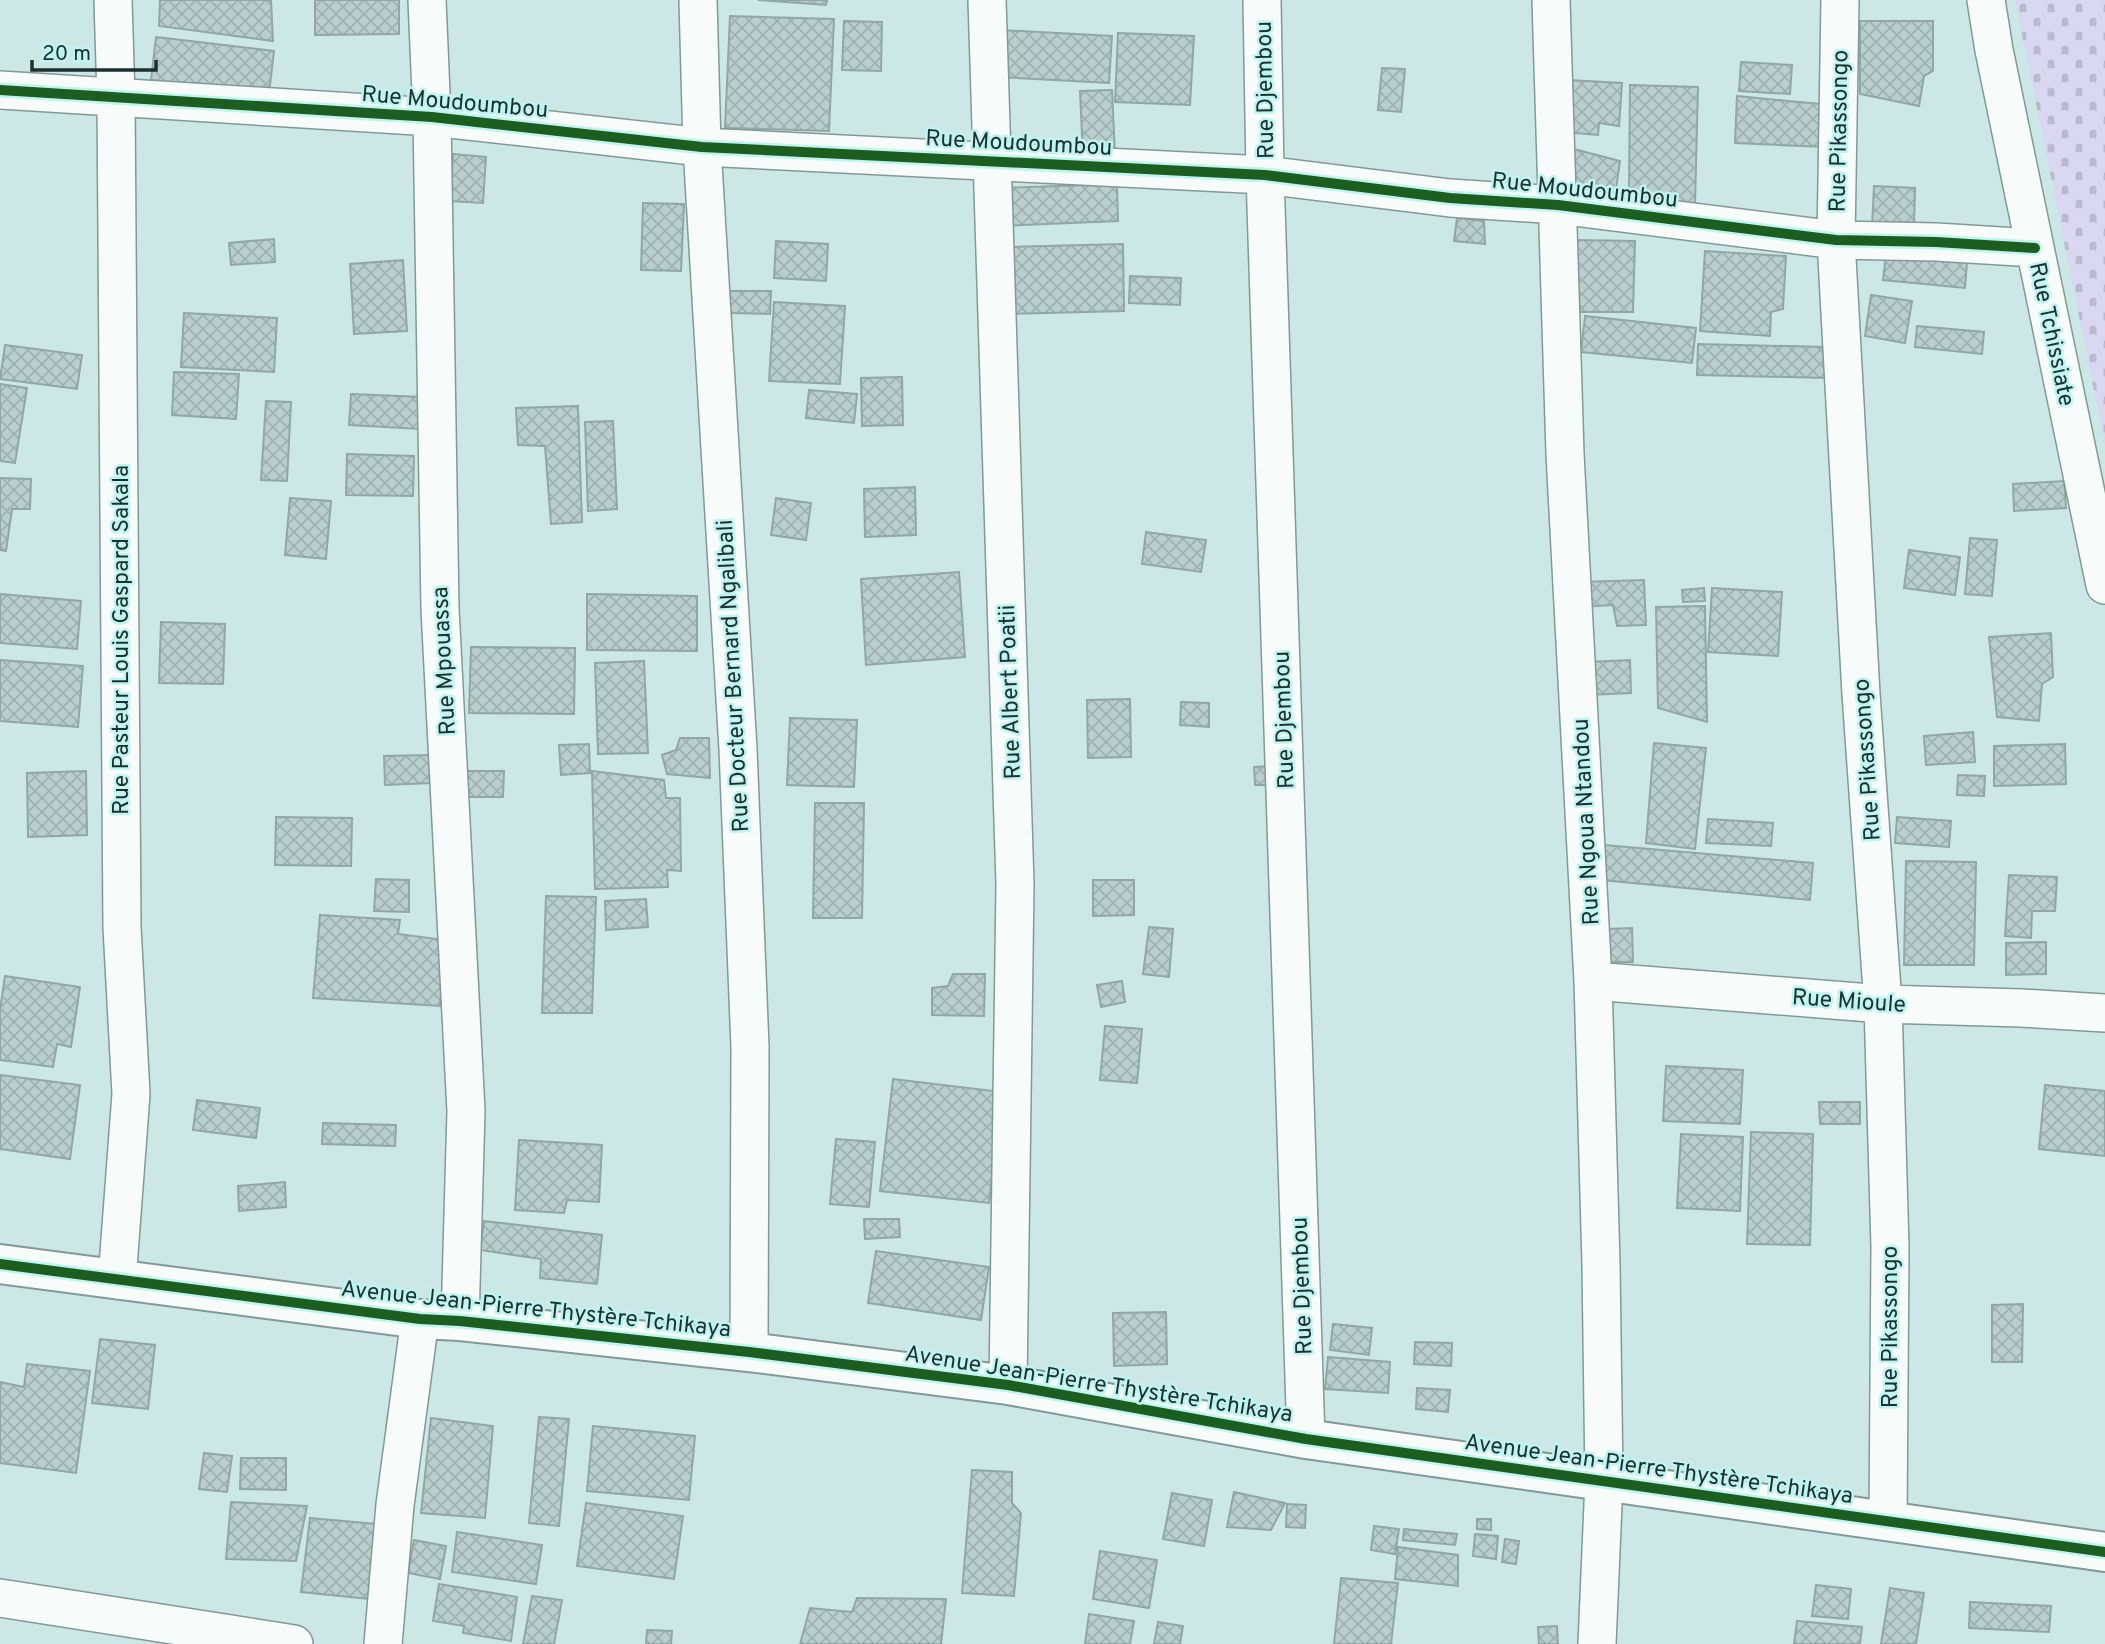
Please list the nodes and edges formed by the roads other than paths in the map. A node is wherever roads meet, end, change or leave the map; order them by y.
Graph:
1 (113, 0) edge
2 (427, 0) edge
3 (698, 0) edge
4 (987, 0) edge
5 (1262, 0) edge
6 (1551, 0) edge
7 (1840, 0) edge
8 (1986, 0) edge
9 (0, 90) edge
10 (116, 97) junction
11 (432, 117) junction
12 (702, 147) junction
13 (992, 162) junction
14 (1265, 176) junction
15 (1558, 205) junction
16 (1836, 240) junction
17 (2035, 248) junction
18 (2105, 585) edge
19 (1593, 981) junction
20 (1883, 1004) junction
21 (2105, 1013) edge
22 (0, 1264) edge
23 (117, 1280) junction
24 (420, 1319) junction
25 (460, 1321) junction
26 (749, 1352) junction
27 (1008, 1385) junction
28 (1306, 1439) junction
29 (1604, 1481) junction
30 (1888, 1521) junction
31 (2105, 1552) edge
32 (0, 1598) edge
33 (293, 1644) edge
34 (383, 1644) edge
35 (1597, 1644) edge

1 - 10 street, Rue Pasteur Louis Gaspard Sakala
2 - 11 street, Rue Mpouassa
3 - 12 street, Rue Docteur Bernard Ngalibali
4 - 13 street, Rue Albert Poatii
5 - 14 street, Rue Djembou
6 - 15 street, Rue Ngoua Ntandou
7 - 16 street, Rue Pikassongo
8 - 17 street, Rue Tchissiate
9 - 10 street, Rue Moudoumbou
10 - 11 street, Rue Moudoumbou
10 - 23 street, Rue Pasteur Louis Gaspard Sakala
11 - 12 street, Rue Moudoumbou
11 - 25 street, Rue Mpouassa
12 - 13 street, Rue Moudoumbou
12 - 26 street, Rue Docteur Bernard Ngalibali
13 - 14 street, Rue Moudoumbou
13 - 27 street, Rue Albert Poatii
14 - 15 street, Rue Moudoumbou
14 - 28 street, Rue Djembou
15 - 16 street, Rue Moudoumbou
15 - 19 street, Rue Ngoua Ntandou
16 - 17 street, Rue Moudoumbou
16 - 20 street, Rue Pikassongo
17 - 18 street, Rue Tchissiate
19 - 20 street, Rue Mioule
19 - 29 street, Rue Ngoua Ntandou
20 - 21 street, Rue Mioule
20 - 30 street, Rue Pikassongo
22 - 23 street, Avenue Jean-Pierre Thystère Tchikaya
23 - 24 street, Avenue Jean-Pierre Thystère Tchikaya
24 - 25 street, Avenue Jean-Pierre Thystère Tchikaya
24 - 34 street
25 - 26 street, Avenue Jean-Pierre Thystère Tchikaya
26 - 27 street, Avenue Jean-Pierre Thystère Tchikaya
27 - 28 street, Avenue Jean-Pierre Thystère Tchikaya
28 - 29 street, Avenue Jean-Pierre Thystère Tchikaya
29 - 30 street, Avenue Jean-Pierre Thystère Tchikaya
29 - 35 street, Rue Ngoua Ntandou
30 - 31 street, Avenue Jean-Pierre Thystère Tchikaya
32 - 33 street

